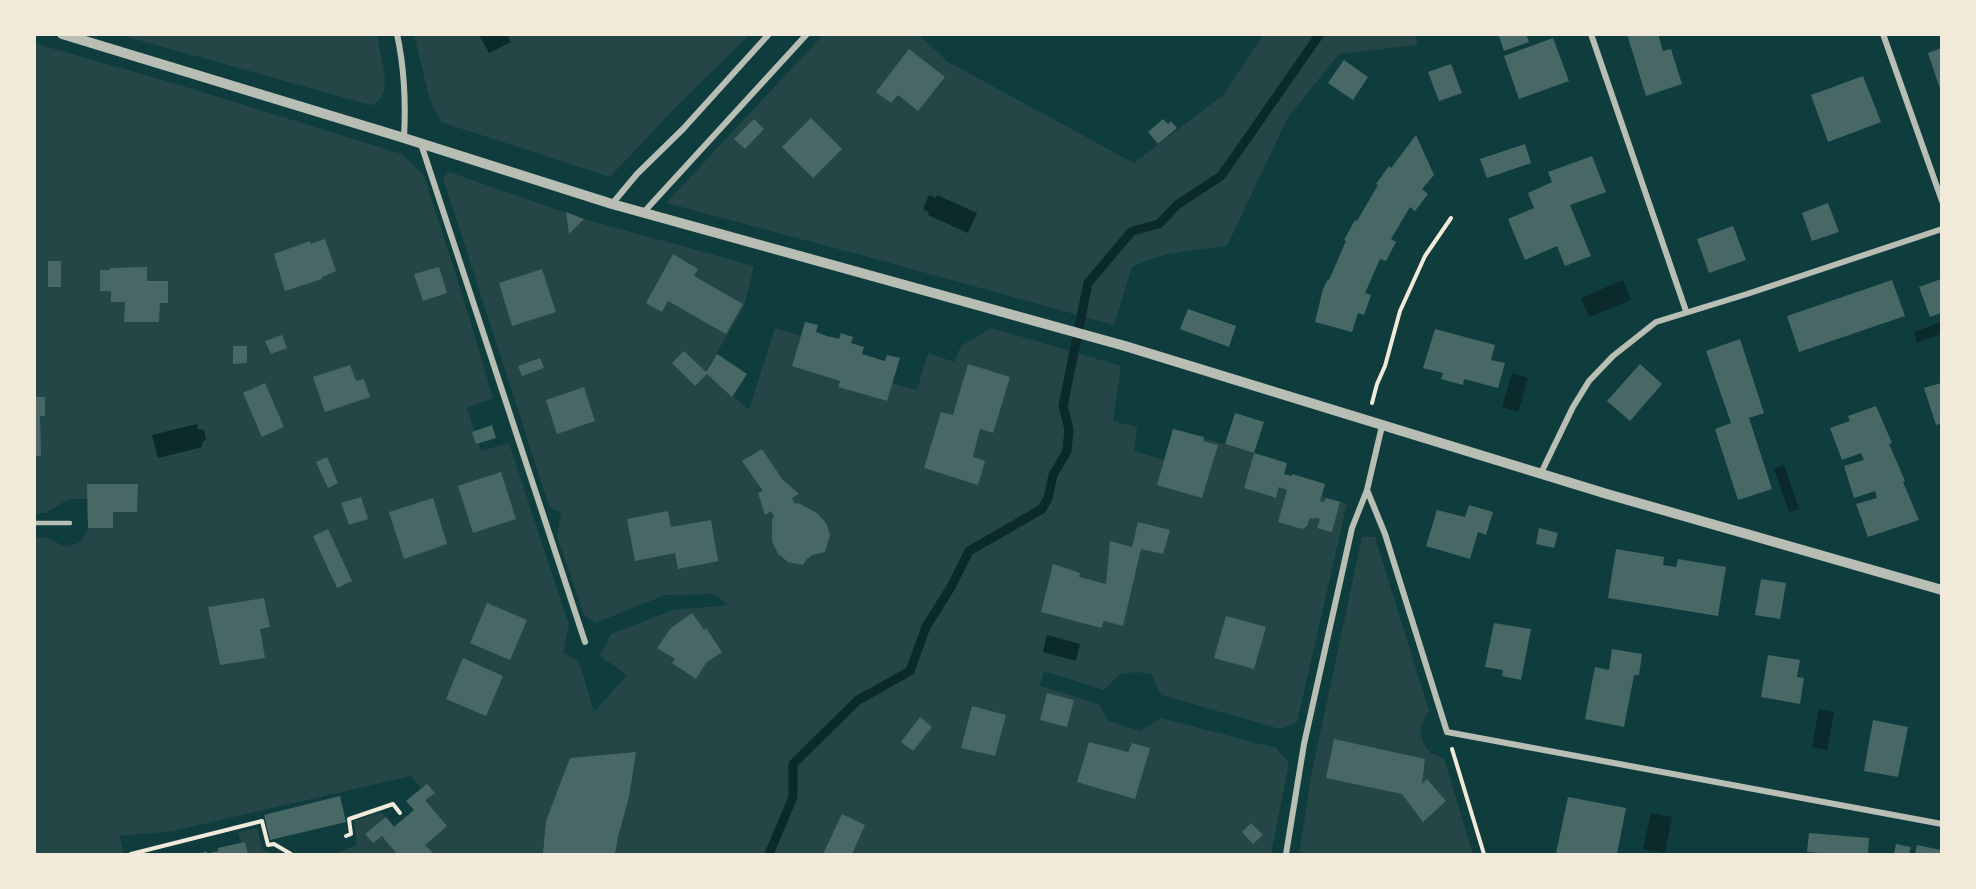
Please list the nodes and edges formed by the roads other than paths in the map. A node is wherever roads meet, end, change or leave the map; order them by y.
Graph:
1 (62, 34) edge
2 (397, 34) edge
3 (769, 34) edge
4 (807, 34) edge
5 (1591, 34) edge
6 (1883, 34) edge
7 (404, 138) junction
8 (421, 144) junction
9 (1941, 201) edge
10 (612, 204) junction
11 (643, 213) junction
12 (1941, 229) edge
13 (1686, 311) junction
14 (1382, 426) junction
15 (1541, 473) junction
16 (1367, 490) junction
17 (34, 523) edge
18 (70, 523) dead end
19 (1941, 590) edge
20 (585, 642) dead end
21 (1941, 824) edge
22 (1286, 855) edge

1 - 7 street
2 - 7 street
3 - 10 street
4 - 11 street
5 - 13 street
6 - 9 street
7 - 8 street
8 - 10 street
8 - 20 street
10 - 11 street
11 - 14 street
12 - 13 street
13 - 15 street
14 - 15 street
14 - 16 street
15 - 19 street
16 - 21 street
16 - 22 street
17 - 18 lane

